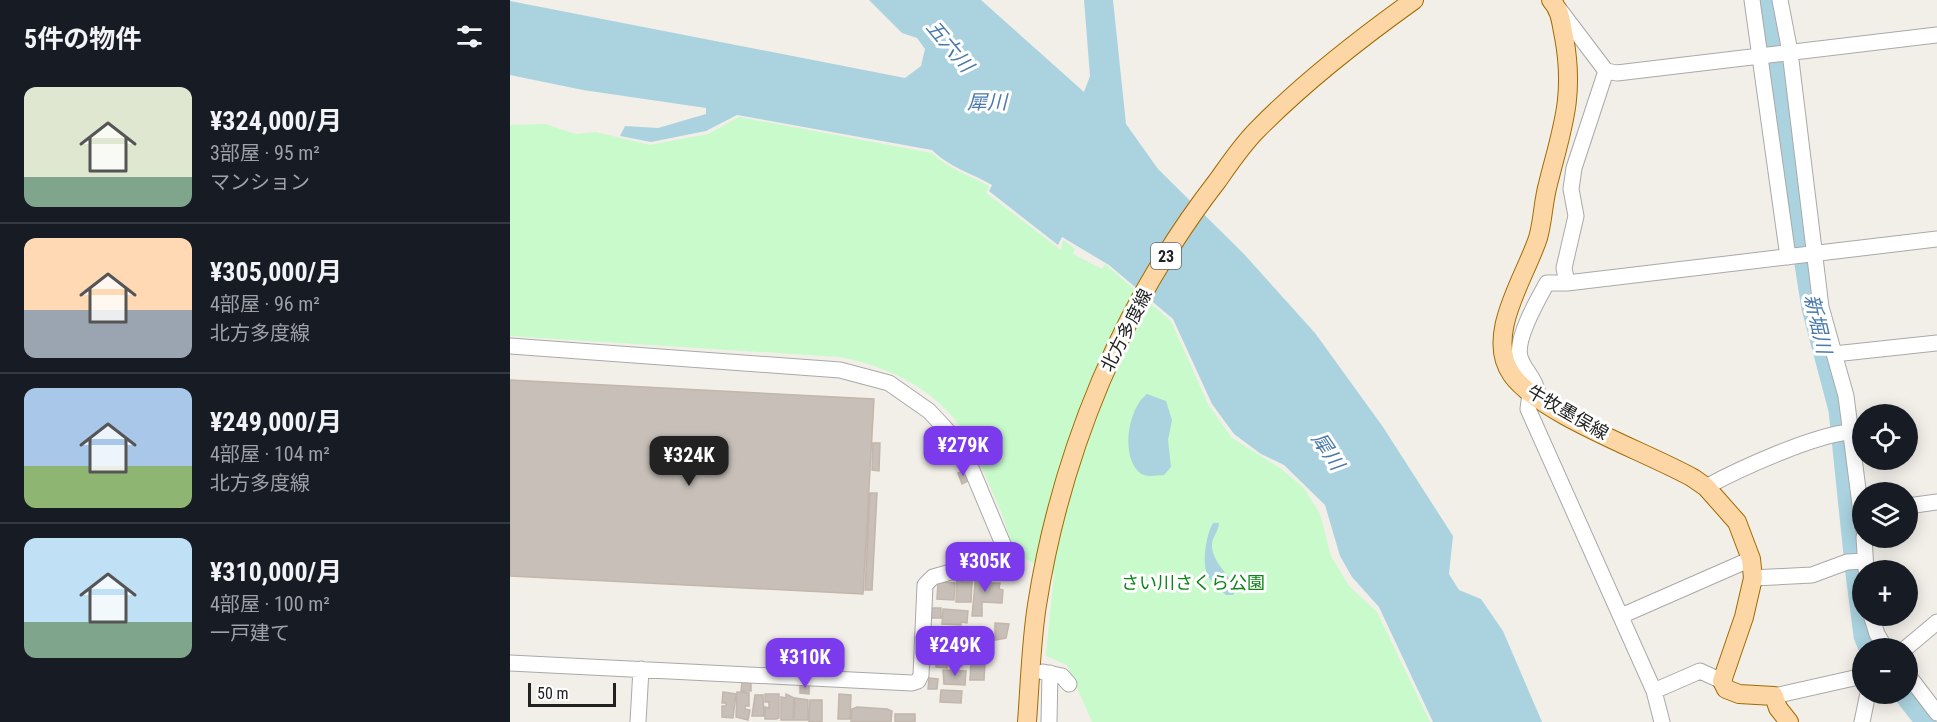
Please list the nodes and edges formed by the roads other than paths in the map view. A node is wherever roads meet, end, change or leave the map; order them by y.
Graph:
1 (1414, 0) edge
2 (1752, 0) edge
3 (1780, 0) edge
4 (1555, 5) edge
5 (1937, 35) edge
6 (1776, 53) junction
7 (1606, 71) junction
8 (1937, 239) edge
9 (1803, 255) junction
10 (1567, 283) junction
11 (1937, 343) edge
12 (510, 346) edge
13 (1834, 354) junction
14 (1534, 397) junction
15 (1845, 432) junction
16 (1856, 482) edge
17 (1706, 486) junction
18 (1937, 502) edge
19 (1918, 505) edge
20 (1750, 559) junction
21 (1852, 565) edge
22 (1753, 578) junction
23 (1621, 616) junction
24 (1937, 622) edge
25 (1918, 638) edge
26 (510, 663) edge
27 (641, 669) junction
28 (1031, 670) junction
29 (1050, 673) junction
30 (1852, 678) edge
31 (1722, 681) junction
32 (1069, 684) dead end
33 (1918, 688) edge
34 (1654, 691) junction
35 (1774, 696) junction
36 (1866, 704) edge
37 (1937, 713) edge
38 (638, 722) edge
39 (1027, 722) edge
40 (1049, 722) edge
41 (1662, 722) edge
42 (1789, 722) edge
43 (1862, 722) edge

1 - 28 main road, 北方多度線 / 23
2 - 6 street
3 - 6 street
4 - 7 street
4 - 14 main road, 牛牧墨俣線
5 - 6 street
6 - 7 street
6 - 9 street
6 - 9 street
7 - 10 street
8 - 9 street
9 - 10 street
9 - 13 street
10 - 14 street
11 - 13 street
12 - 27 street
13 - 15 street
14 - 17 main road, 牛牧墨俣線
14 - 23 street
15 - 16 street
15 - 17 street
17 - 20 main road, 牛牧墨俣線
18 - 19 street
20 - 22 main road, 牛牧墨俣線
20 - 23 street
21 - 22 street
22 - 31 main road, 牛牧墨俣線
23 - 34 street
24 - 25 street
26 - 27 street
27 - 38 street
28 - 29 street
28 - 39 main road, 北方多度線 / 23
29 - 32 street
29 - 40 street
30 - 35 street
31 - 34 street
31 - 35 main road
33 - 37 street
34 - 41 street
35 - 42 main road
36 - 43 street

